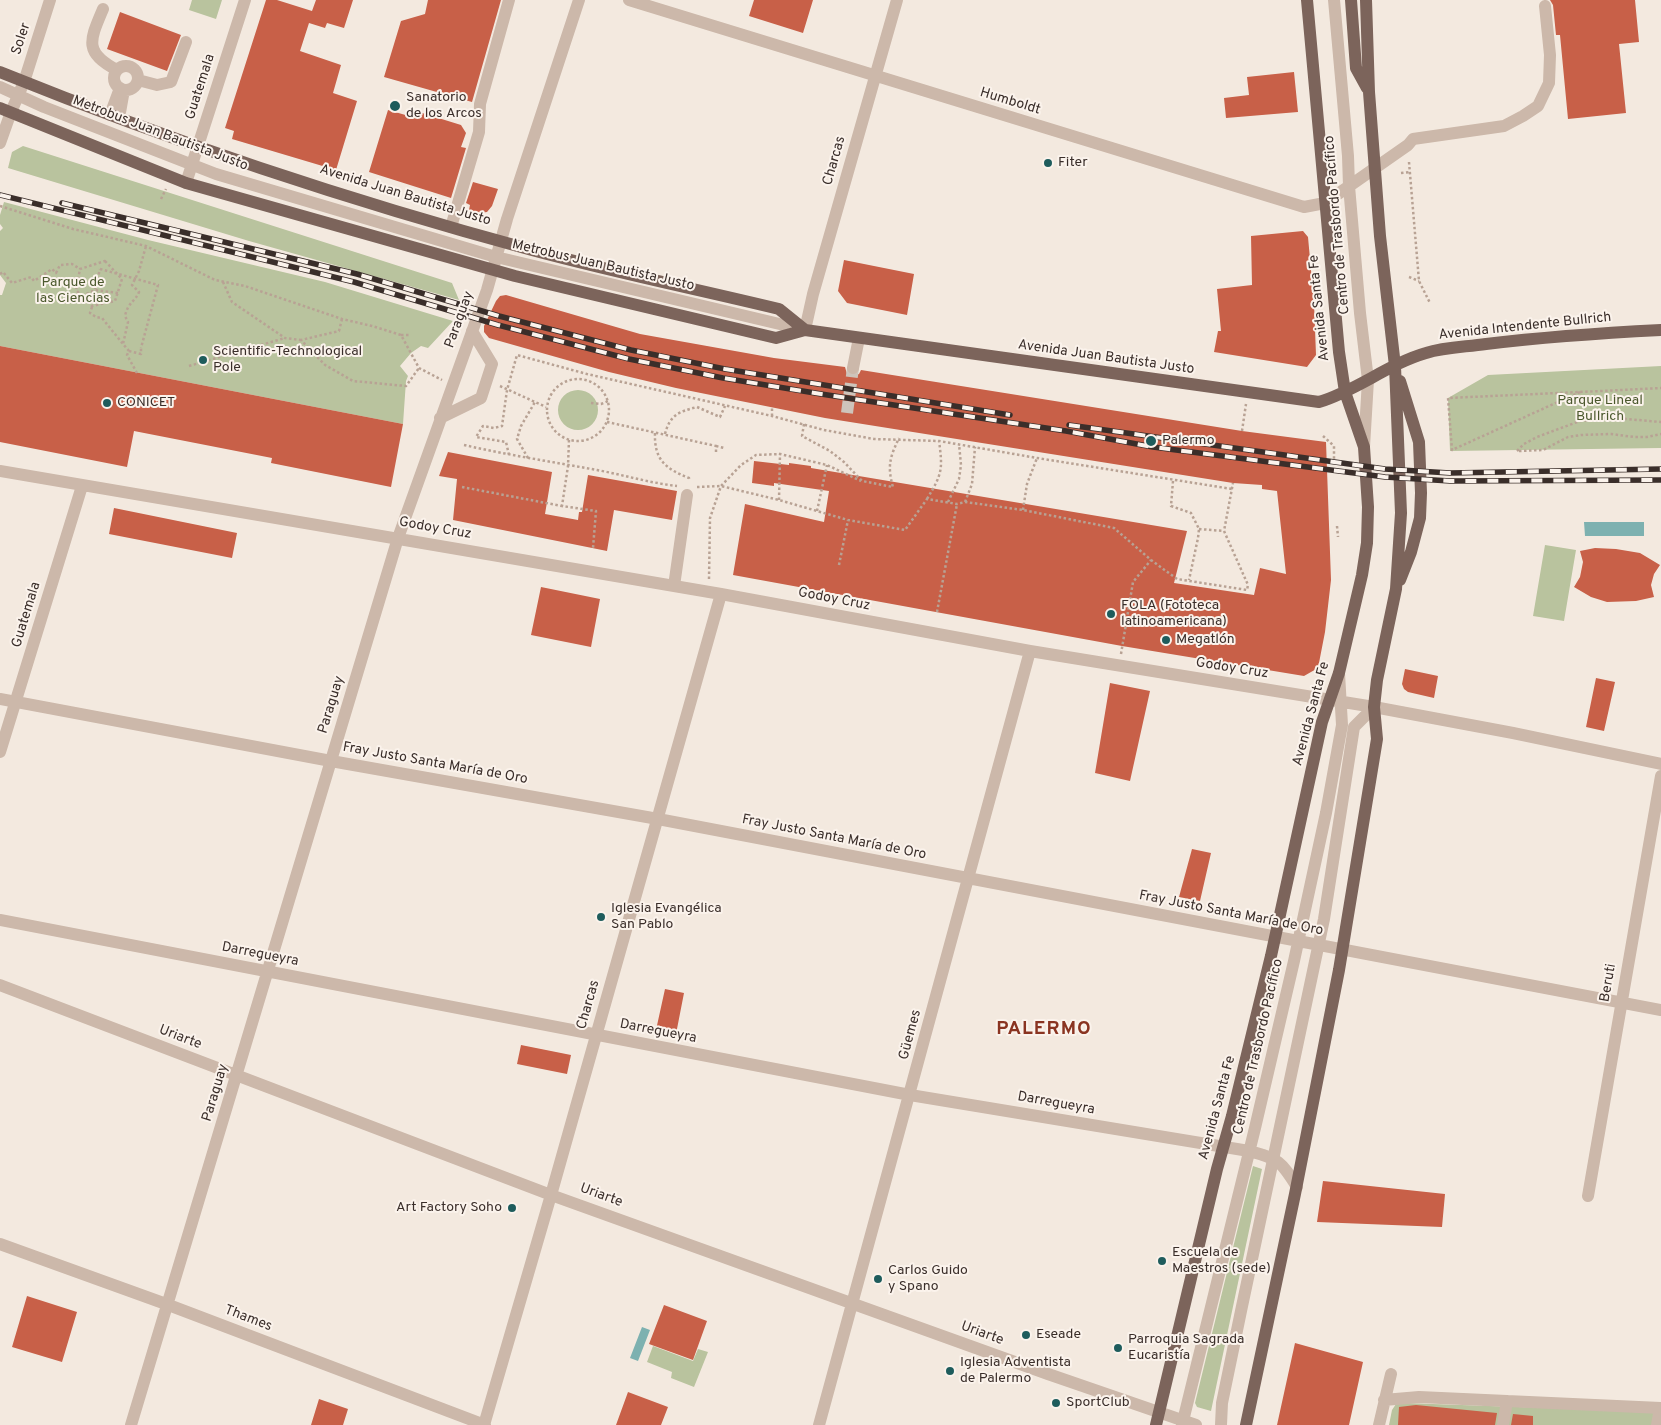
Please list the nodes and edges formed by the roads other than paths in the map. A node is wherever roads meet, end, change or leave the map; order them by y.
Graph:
1 (50, 0) edge
2 (245, 0) edge
3 (509, 0) edge
4 (579, 0) edge
5 (629, 0) edge
6 (896, 0) edge
7 (1307, 0) edge
8 (1334, 0) edge
9 (1351, 0) edge
10 (1366, 1) edge
11 (1544, 6) dead end
12 (103, 9) dead end
13 (186, 42) dead end
14 (117, 70) junction
15 (0, 72) edge
16 (875, 76) junction
17 (138, 80) junction
18 (24, 82) junction
19 (0, 87) edge
20 (122, 89) junction
21 (1369, 92) junction
22 (18, 95) junction
23 (5, 110) edge
24 (114, 117) junction
25 (0, 144) edge
26 (196, 147) junction
27 (191, 165) junction
28 (1376, 168) junction
29 (186, 183) junction
30 (1349, 186) junction
31 (1325, 203) junction
32 (451, 227) junction
33 (501, 241) junction
34 (496, 257) junction
35 (493, 270) junction
36 (805, 330) junction
37 (1661, 330) edge
38 (472, 331) junction
39 (859, 338) junction
40 (1395, 366) junction
41 (853, 368) tunnel mouth
42 (1368, 380) junction
43 (1345, 392) junction
44 (440, 418) junction
45 (1364, 447) junction
46 (0, 471) edge
47 (82, 486) junction
48 (683, 491) road end
49 (398, 538) junction
50 (674, 586) junction
51 (1396, 589) junction
52 (721, 594) junction
53 (1030, 652) junction
54 (0, 699) edge
55 (1335, 701) junction
56 (16, 702) junction
57 (1374, 707) junction
58 (0, 752) edge
59 (331, 761) junction
60 (1661, 764) edge
61 (1661, 776) edge
62 (658, 819) junction
63 (969, 879) junction
64 (0, 920) edge
65 (1275, 938) junction
66 (1298, 942) junction
67 (1318, 946) junction
68 (1343, 950) junction
69 (268, 972) junction
70 (0, 984) edge
71 (1620, 1003) junction
72 (1661, 1010) edge
73 (596, 1035) junction
74 (237, 1076) junction
75 (910, 1095) junction
76 (1223, 1148) junction
77 (1249, 1151) junction
78 (1273, 1157) junction
79 (1297, 1187) junction
80 (551, 1194) junction
81 (1588, 1196) dead end
82 (0, 1244) edge
83 (852, 1302) junction
84 (166, 1304) junction
85 (1391, 1374) dead end
86 (1384, 1400) junction
87 (1508, 1401) junction
88 (1661, 1408) edge
89 (1158, 1419) edge
90 (1182, 1423) edge
91 (131, 1425) edge
92 (484, 1425) edge
93 (819, 1425) edge
94 (1196, 1425) edge
95 (1221, 1425) edge
96 (1246, 1425) edge
97 (1379, 1425) edge
98 (1503, 1425) edge
99 (1657, 1425) edge

1 - 18 street, Soler
2 - 26 street, Guatemala
3 - 32 street
4 - 33 street, Paraguay
5 - 16 street, Humboldt
6 - 16 street, Charcas
7 - 31 main road, Avenida Santa Fe
8 - 30 street, Centro de Trasbordo Pacífico
9 - 21 main road
10 - 21 main road
11 - 28 street, Humboldt
12 - 14 street
13 - 17 street
14 - 17 street
14 - 20 street
15 - 18 main road, Avenida Juan Bautista Justo
16 - 31 street, Humboldt
16 - 36 street, Charcas
17 - 20 street
18 - 22 street, Soler
18 - 24 main road, Avenida Juan Bautista Justo
19 - 22 street, Metrobus Juan Bautista Justo
20 - 24 street
21 - 28 main road
22 - 23 street, Soler
22 - 27 street, Metrobus Juan Bautista Justo
23 - 25 street, Soler
23 - 29 main road, Avenida Juan Bautista Justo
24 - 26 main road, Avenida Juan Bautista Justo
26 - 27 street, Guatemala
26 - 32 main road, Avenida Juan Bautista Justo
27 - 29 street, Guatemala
27 - 34 street, Metrobus Juan Bautista Justo
28 - 30 street, Humboldt
28 - 40 main road
29 - 35 main road, Avenida Juan Bautista Justo
30 - 31 street, Humboldt
30 - 42 street, Centro de Trasbordo Pacífico
31 - 43 main road, Avenida Santa Fe
32 - 33 main road, Avenida Juan Bautista Justo
33 - 34 street, Paraguay
33 - 36 main road, Avenida Juan Bautista Justo
34 - 35 street, Paraguay
34 - 36 street, Metrobus Juan Bautista Justo
35 - 36 main road, Avenida Juan Bautista Justo
35 - 38 street, Paraguay
36 - 39 main road, Avenida Juan Bautista Justo
37 - 40 main road, Avenida Intendente Bullrich
38 - 44 street, Paraguay
38 - 44 street
39 - 41 street
39 - 43 main road, Avenida Juan Bautista Justo
40 - 42 main road, Avenida Juan Bautista Justo
40 - 51 main road
40 - 51 main road
42 - 43 main road, Avenida Juan Bautista Justo
42 - 45 street, Centro de Trasbordo Pacífico
43 - 45 main road, Avenida Santa Fe
44 - 49 street, Paraguay
45 - 55 main road, Avenida Santa Fe
46 - 47 street, Godoy Cruz
47 - 49 street, Godoy Cruz
47 - 56 street, Guatemala
48 - 50 street
49 - 50 street, Godoy Cruz
49 - 59 street, Paraguay
50 - 52 street, Godoy Cruz
51 - 57 main road
52 - 53 street, Godoy Cruz
52 - 62 street, Charcas
53 - 55 street, Godoy Cruz
53 - 63 street, Güemes
54 - 56 street, Fray Justo Santa María de Oro
55 - 57 street, Godoy Cruz
55 - 65 main road, Avenida Santa Fe
55 - 66 street, Centro de Trasbordo Pacífico
56 - 58 street, Guatemala
56 - 59 street, Fray Justo Santa María de Oro
57 - 60 street, Godoy Cruz
57 - 67 street
57 - 68 main road
59 - 62 street, Fray Justo Santa María de Oro
59 - 69 street, Paraguay
61 - 71 street, Beruti
62 - 63 street, Fray Justo Santa María de Oro
62 - 73 street, Charcas
63 - 65 street, Fray Justo Santa María de Oro
63 - 75 street, Güemes
64 - 69 street, Darregueyra
65 - 66 street, Fray Justo Santa María de Oro
65 - 76 main road, Avenida Santa Fe
66 - 67 street, Fray Justo Santa María de Oro
66 - 77 street, Centro de Trasbordo Pacífico
67 - 68 street, Fray Justo Santa María de Oro
67 - 78 street
68 - 71 street, Fray Justo Santa María de Oro
68 - 79 main road
69 - 73 street, Darregueyra
69 - 74 street, Paraguay
70 - 74 street, Uriarte
71 - 72 street, Fray Justo Santa María de Oro
71 - 81 street, Beruti
73 - 75 street, Darregueyra
73 - 80 street, Charcas
74 - 80 street, Uriarte
74 - 84 street, Paraguay
75 - 76 street, Darregueyra
75 - 83 street, Güemes
76 - 77 street, Darregueyra
76 - 89 main road, Avenida Santa Fe
77 - 78 street, Darregueyra
77 - 90 street, Centro de Trasbordo Pacífico
78 - 79 street
78 - 95 street
79 - 96 main road
80 - 83 street, Uriarte
80 - 92 street, Charcas
82 - 84 street, Thames
83 - 89 street, Uriarte
83 - 93 street, Güemes
84 - 91 street, Paraguay
84 - 92 street, Thames
85 - 86 street
86 - 87 street
86 - 97 street
87 - 88 street
87 - 98 street
88 - 99 street
89 - 90 street, Uriarte
90 - 94 street, Uriarte

